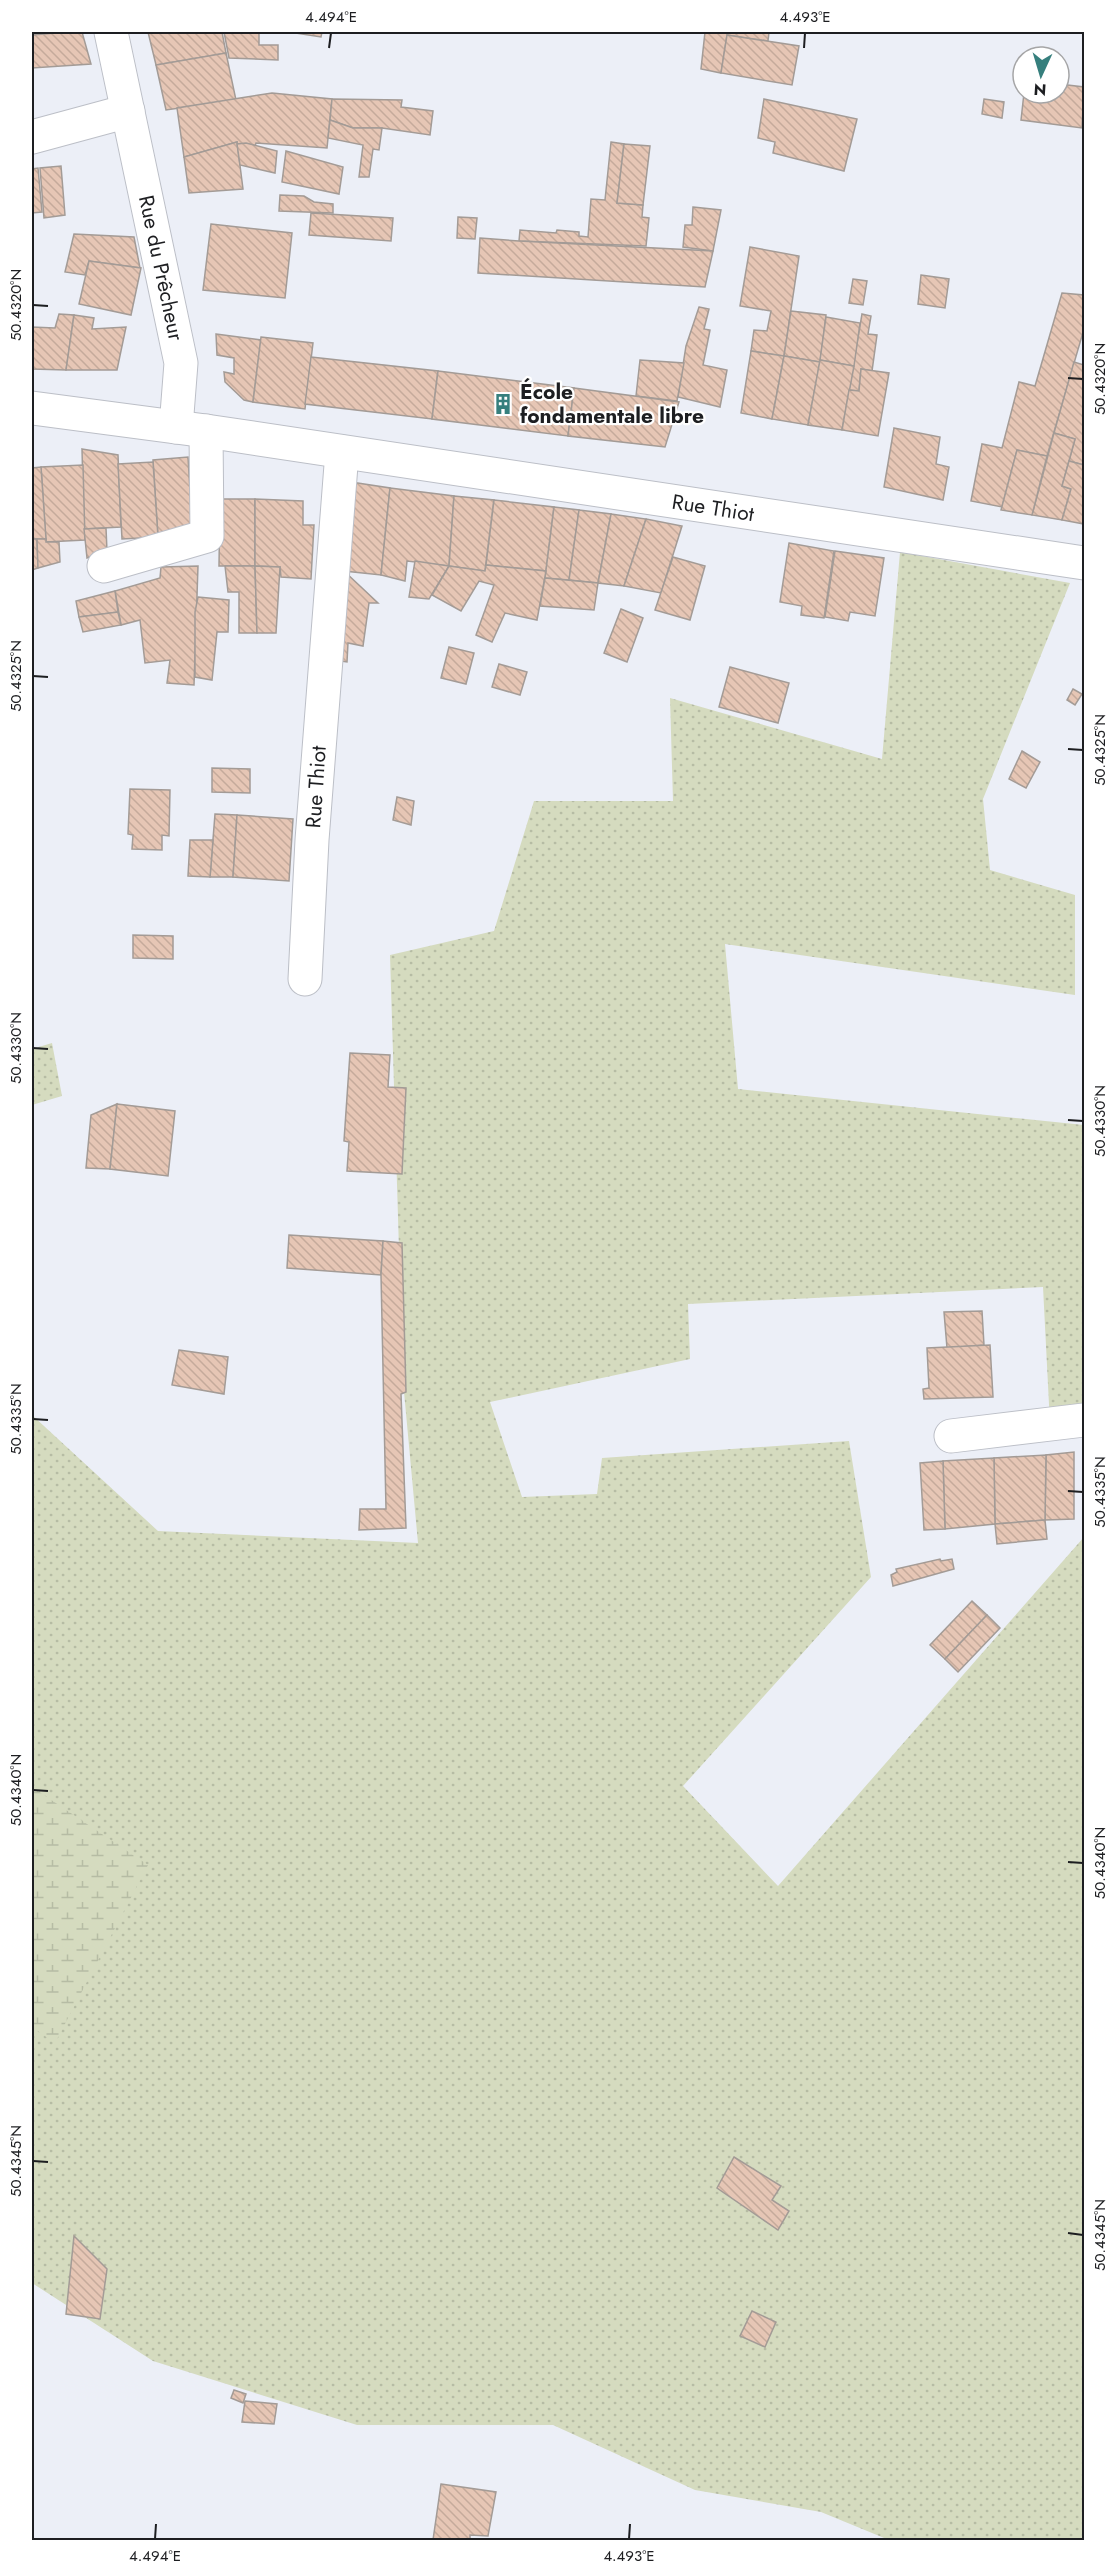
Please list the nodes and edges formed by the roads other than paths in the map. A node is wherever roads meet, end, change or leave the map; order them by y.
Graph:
1 (111, 32) edge
2 (128, 111) junction
3 (32, 137) edge
4 (32, 408) edge
5 (191, 429) junction
6 (342, 452) junction
7 (1084, 563) edge
8 (104, 566) dead end
9 (305, 979) dead end
10 (1084, 1420) edge
11 (951, 1436) dead end

1 - 2 street, Rue du Prêcheur
2 - 3 street
2 - 5 street, Rue du Prêcheur
4 - 5 street, Rue Thiot
5 - 6 street, Rue Thiot
5 - 8 street, Rue du Prêcheur
6 - 7 street, Rue Thiot
6 - 9 street, Rue Thiot
10 - 11 street

